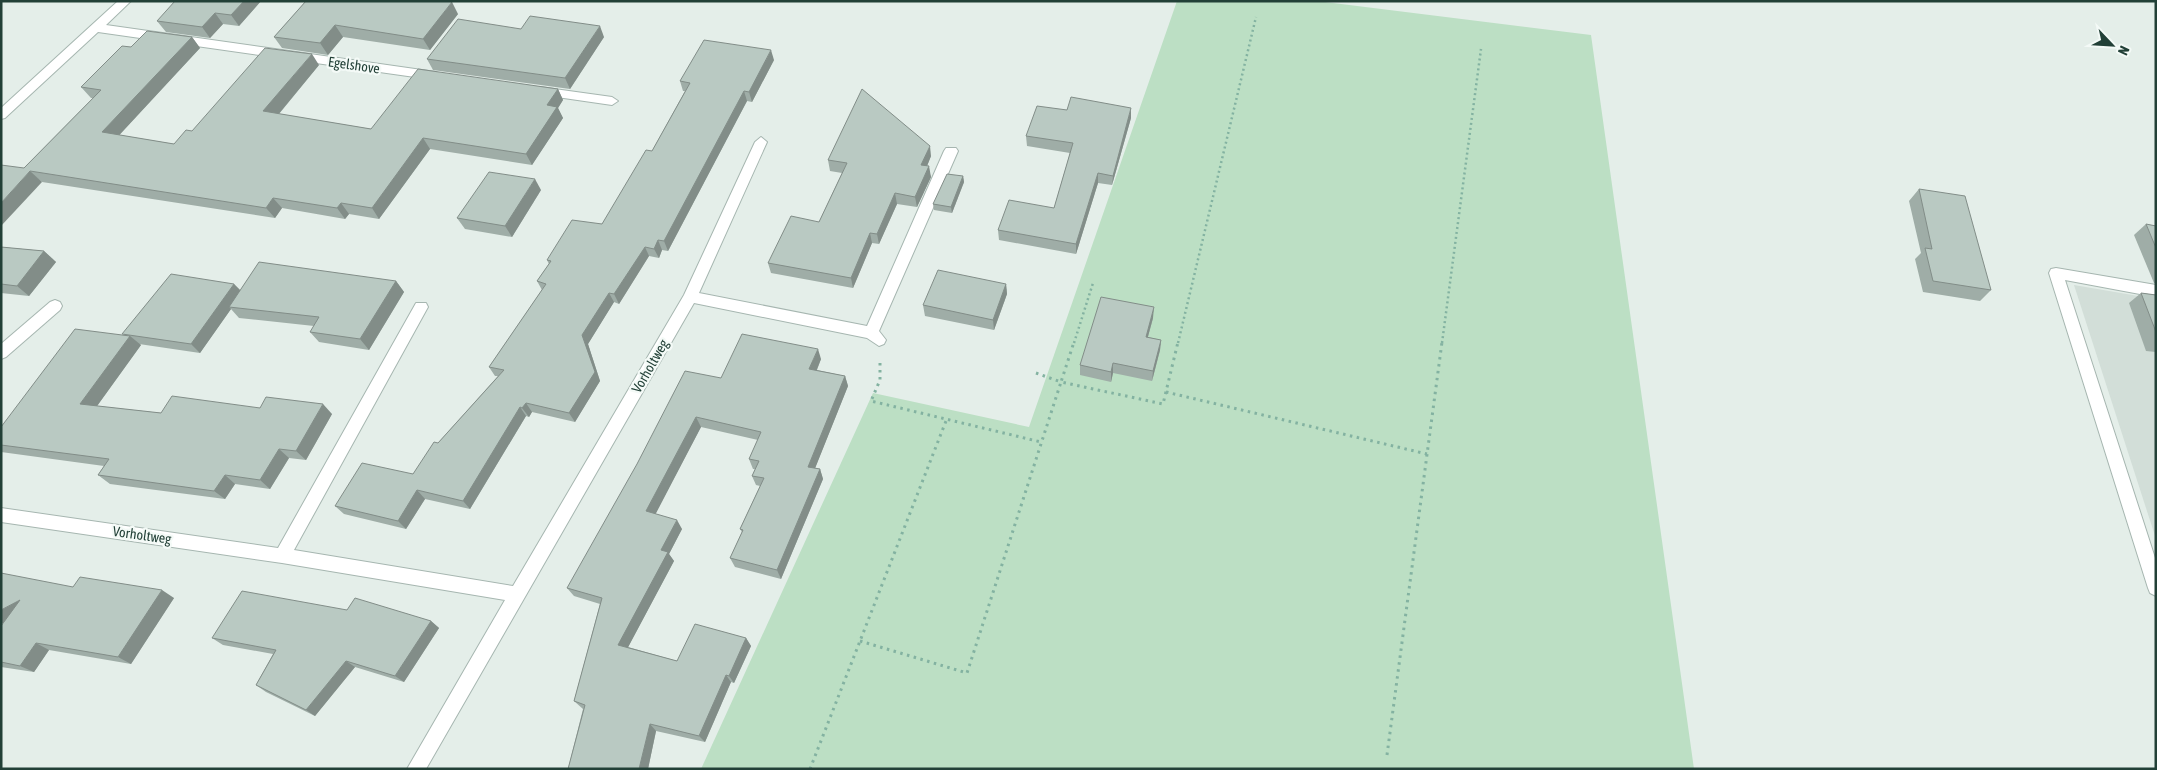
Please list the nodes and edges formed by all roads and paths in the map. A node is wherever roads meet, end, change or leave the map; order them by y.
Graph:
1 (125, 1) edge
2 (1256, 18) dead end
3 (96, 28) junction
4 (1481, 49) dead end
5 (450, 78) edge
6 (526, 89) edge
7 (612, 101) dead end
8 (1, 115) edge
9 (760, 142) dead end
10 (951, 151) dead end
11 (1093, 283) dead end
12 (2156, 291) edge
13 (690, 297) junction
14 (55, 306) dead end
15 (421, 307) dead end
16 (875, 336) junction
17 (1, 353) edge
18 (1036, 373) dead end
19 (1061, 382) junction
20 (1166, 392) junction
21 (946, 421) junction
22 (1041, 442) junction
23 (1427, 454) junction
24 (1, 515) edge
25 (282, 556) junction
26 (2156, 588) edge
27 (516, 594) junction
28 (860, 641) junction
29 (1387, 755) dead end
30 (416, 769) edge
31 (810, 769) edge

1 - 3 street
2 - 20 path
3 - 5 street, Egelshove
3 - 8 street
4 - 23 path
6 - 7 street
9 - 13 street, Vorholtweg
10 - 16 street
11 - 19 path
12 - 26 street
13 - 16 street
13 - 27 street, Vorholtweg
14 - 17 street
15 - 25 street
16 - 21 path
18 - 19 path
19 - 20 path
19 - 22 path
20 - 23 path
21 - 22 path
21 - 28 path
22 - 28 path
23 - 29 path
24 - 25 street, Vorholtweg
25 - 27 street, Vorholtweg
27 - 30 street, Vorholtweg
28 - 31 path

